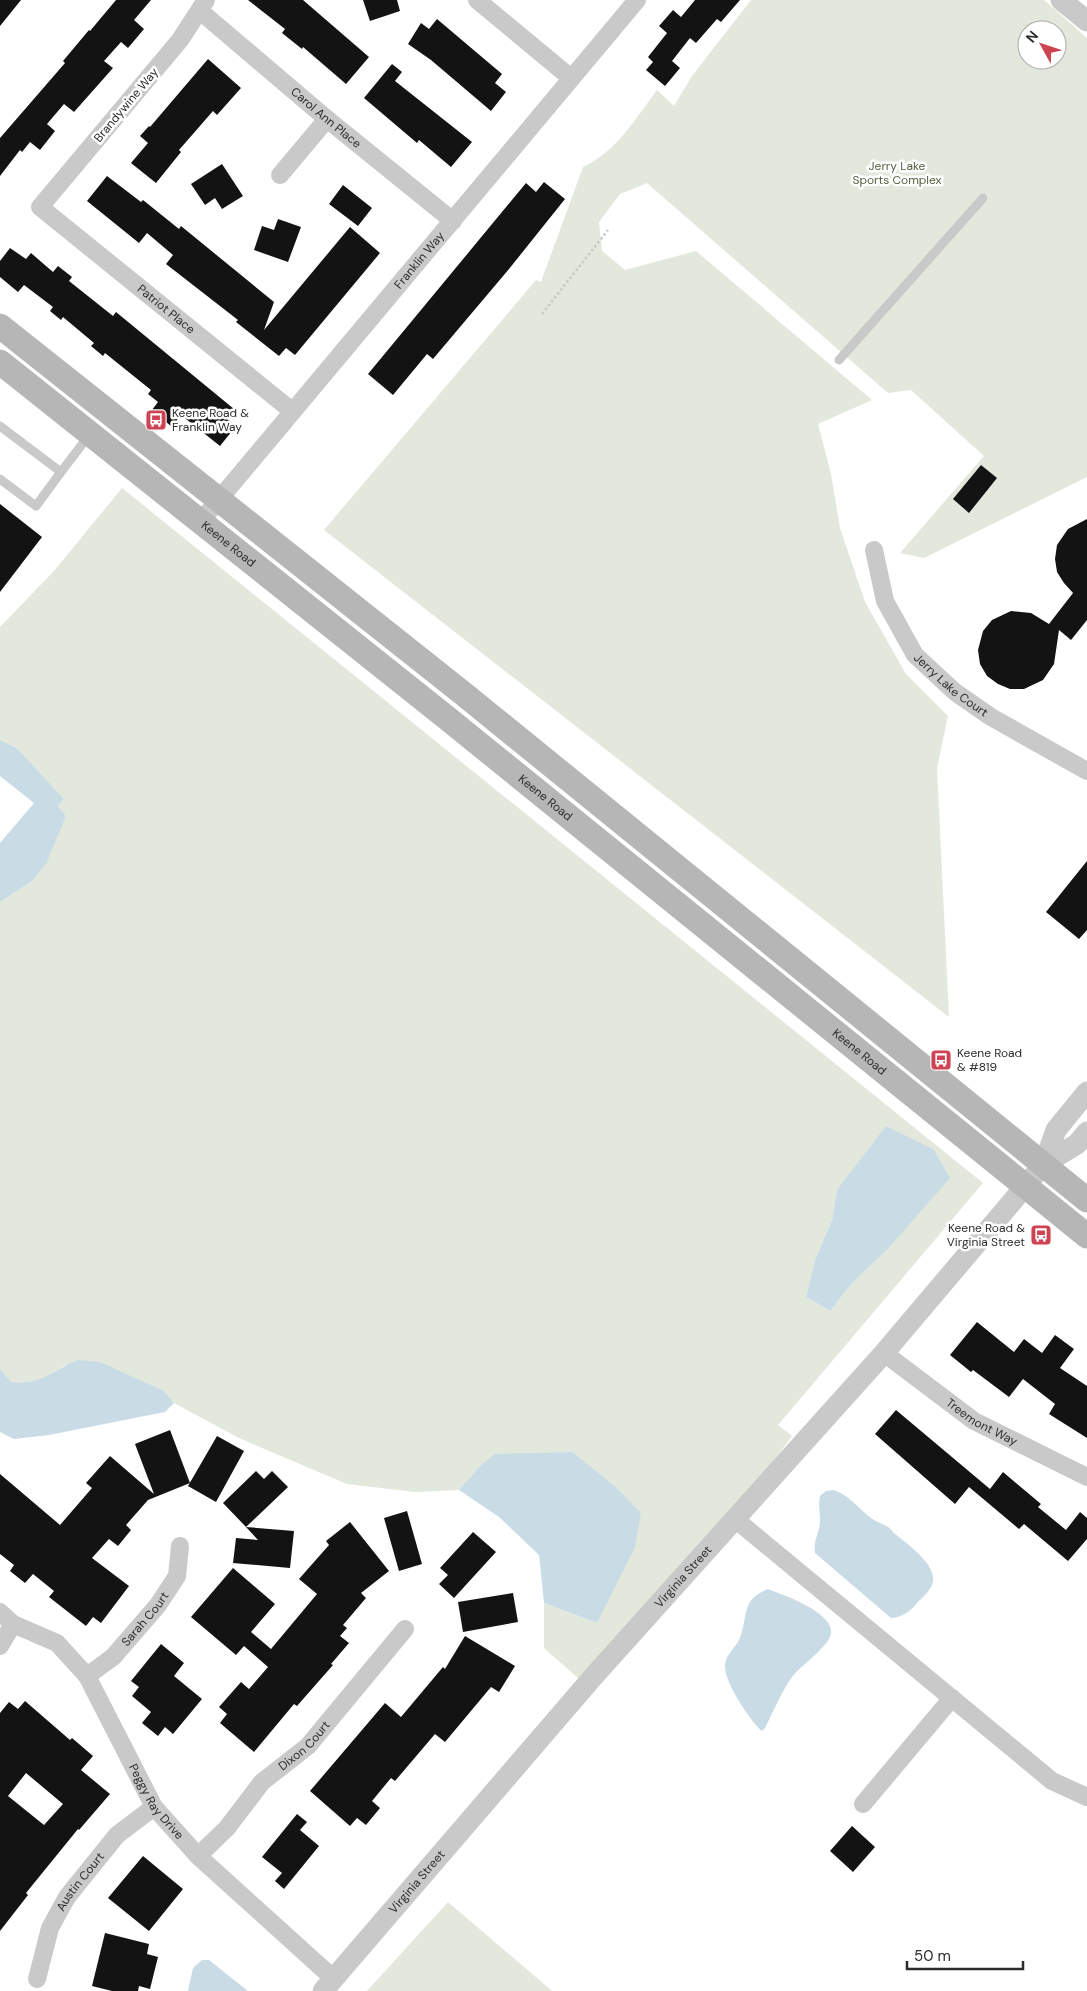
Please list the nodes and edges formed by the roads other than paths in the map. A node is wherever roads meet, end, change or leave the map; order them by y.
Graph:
1 (476, 0) edge
2 (637, 0) edge
3 (1061, 0) edge
4 (203, 6) edge
5 (1087, 21) edge
6 (571, 78) junction
7 (327, 119) junction
8 (280, 175) dead end
9 (983, 198) dead end
10 (40, 207) joint
11 (453, 221) junction
12 (0, 326) edge
13 (839, 360) dead end
14 (0, 362) edge
15 (292, 411) junction
16 (0, 426) edge
17 (90, 434) junction
18 (61, 472) junction
19 (0, 479) edge
20 (218, 500) junction
21 (201, 521) junction
22 (874, 550) dead end
23 (1087, 770) edge
24 (1087, 1092) edge
25 (1087, 1132) edge
26 (1044, 1164) junction
27 (1026, 1186) junction
28 (1087, 1200) edge
29 (1087, 1236) edge
30 (884, 1353) junction
31 (1087, 1477) edge
32 (735, 1519) junction
33 (180, 1546) dead end
34 (0, 1612) edge
35 (13, 1624) junction
36 (405, 1629) dead end
37 (0, 1646) edge
38 (87, 1676) junction
39 (952, 1698) junction
40 (1087, 1797) edge
41 (863, 1804) dead end
42 (154, 1807) junction
43 (198, 1856) junction
44 (37, 1979) dead end
45 (329, 1985) edge

1 - 6 street
2 - 6 street, Franklin Way
3 - 5 street
4 - 7 street, Carol Ann Place
4 - 10 street, Brandywine Way
6 - 11 street, Franklin Way
7 - 8 street
7 - 11 street, Carol Ann Place
9 - 13 lane
10 - 15 street, Patriot Place
11 - 15 street, Franklin Way
12 - 20 main road
14 - 17 main road, Keene Road
15 - 20 street, Franklin Way
16 - 18 lane
17 - 18 lane
17 - 21 main road, Keene Road
18 - 19 lane
20 - 21 street, Franklin Way
20 - 26 main road
21 - 27 main road, Keene Road
22 - 23 street, Jerry Lake Court
24 - 26 street
25 - 26 street
26 - 27 street, Virginia Street
26 - 28 main road
27 - 29 main road, Keene Road
27 - 30 street, Virginia Street
30 - 31 street, Treemont Way
30 - 32 street, Virginia Street
32 - 39 street
32 - 45 street, Virginia Street
33 - 38 street, Sarah Court
34 - 35 street, Peggy Ray Drive
35 - 37 street
35 - 38 street, Peggy Ray Drive
36 - 43 street, Dixon Court
38 - 42 street, Peggy Ray Drive
39 - 40 street
39 - 41 street
42 - 43 street, Peggy Ray Drive
42 - 44 street, Austin Court
43 - 45 street, Peggy Ray Drive

